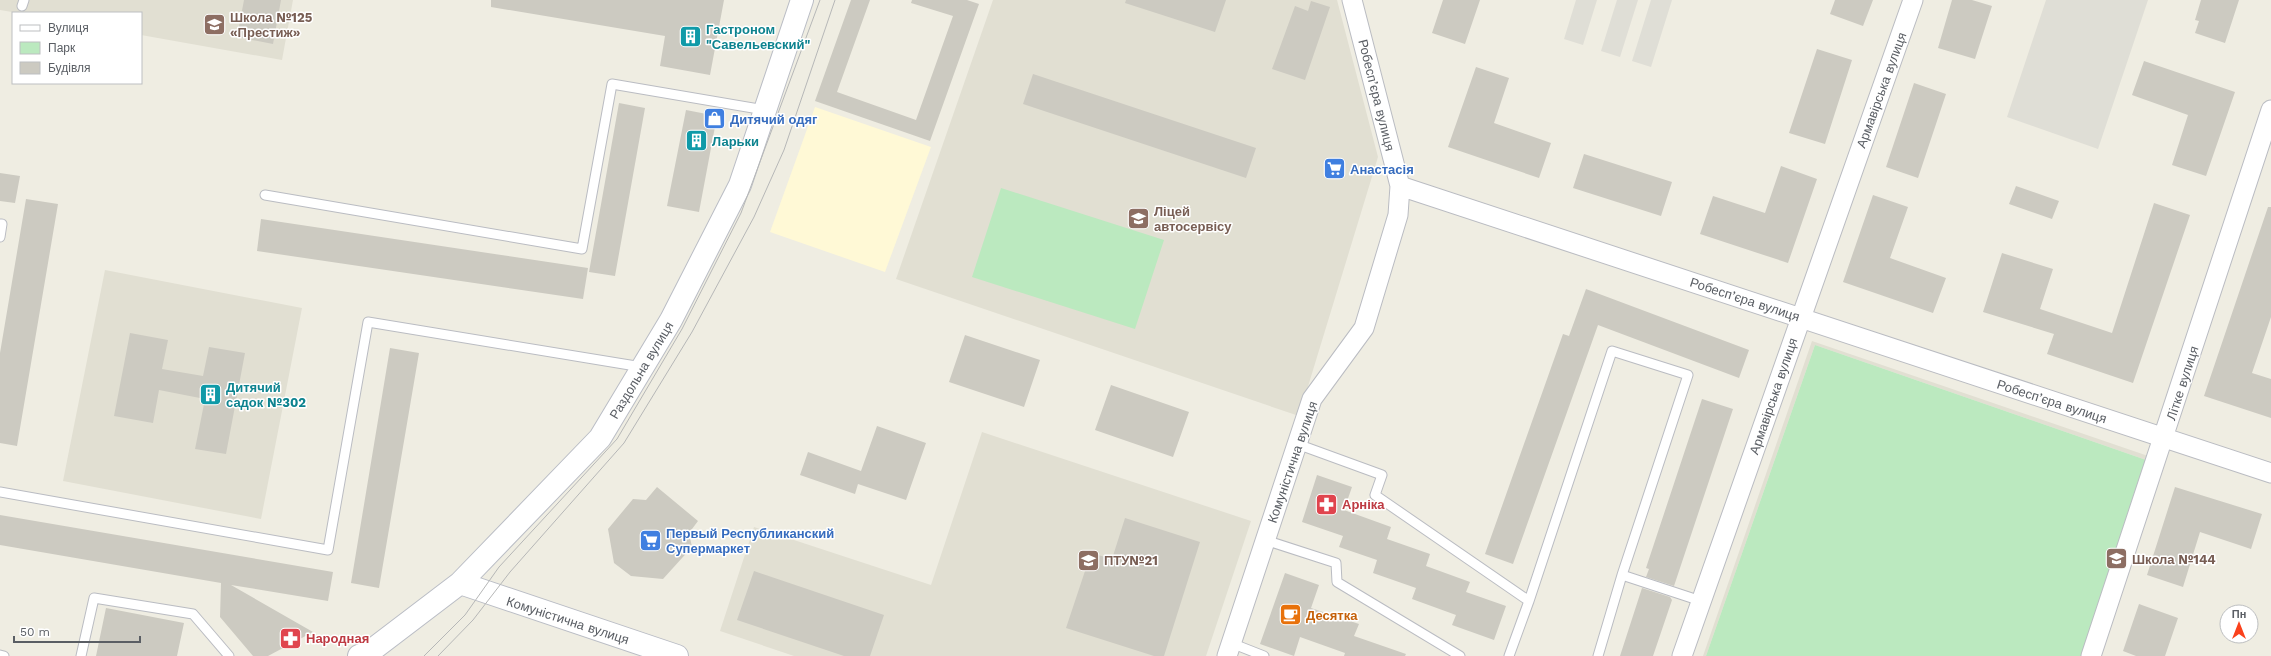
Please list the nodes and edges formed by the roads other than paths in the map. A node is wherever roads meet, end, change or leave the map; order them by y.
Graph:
1 (802, 0) edge
2 (1352, 0) edge
3 (1913, 0) edge
4 (765, 110) junction
5 (2271, 110) edge
6 (1400, 186) junction
7 (265, 195) dead end
8 (0, 224) edge
9 (0, 237) edge
10 (1800, 317) junction
11 (643, 367) junction
12 (2164, 438) junction
13 (1297, 444) junction
14 (2271, 473) edge
15 (0, 492) edge
16 (1265, 540) junction
17 (1622, 575) junction
18 (460, 583) junction
19 (1529, 601) junction
20 (1701, 601) junction
21 (1229, 650) edge
22 (0, 655) edge
23 (4, 656) edge
24 (82, 656) edge
25 (229, 656) edge
26 (359, 656) edge
27 (677, 656) edge
28 (1264, 656) edge
29 (1460, 656) edge
30 (1509, 656) edge
31 (1598, 656) edge
32 (1682, 656) edge
33 (2091, 656) edge

1 - 4 street, Раздольна вулиця
2 - 6 street, Робесп’єра вулиця
3 - 10 street, Армавірська вулиця
4 - 7 lane
4 - 11 street, Раздольна вулиця
5 - 12 street, Літке вулиця
6 - 10 street, Робесп’єра вулиця
6 - 13 street, Комуністична вулиця
8 - 9 lane
10 - 12 street, Робесп’єра вулиця
10 - 20 street, Армавірська вулиця
11 - 15 lane
11 - 18 street, Раздольна вулиця
12 - 14 street, Робесп’єра вулиця
12 - 33 street, Літке вулиця
13 - 16 street, Комуністична вулиця
13 - 19 lane
16 - 21 street, Комуністична вулиця
16 - 29 lane
17 - 19 lane
17 - 20 lane
17 - 31 lane
18 - 26 street, Раздольна вулиця
18 - 27 street, Комуністична вулиця
19 - 30 lane
20 - 32 street, Армавірська вулиця
21 - 28 lane
22 - 23 lane
24 - 25 lane

